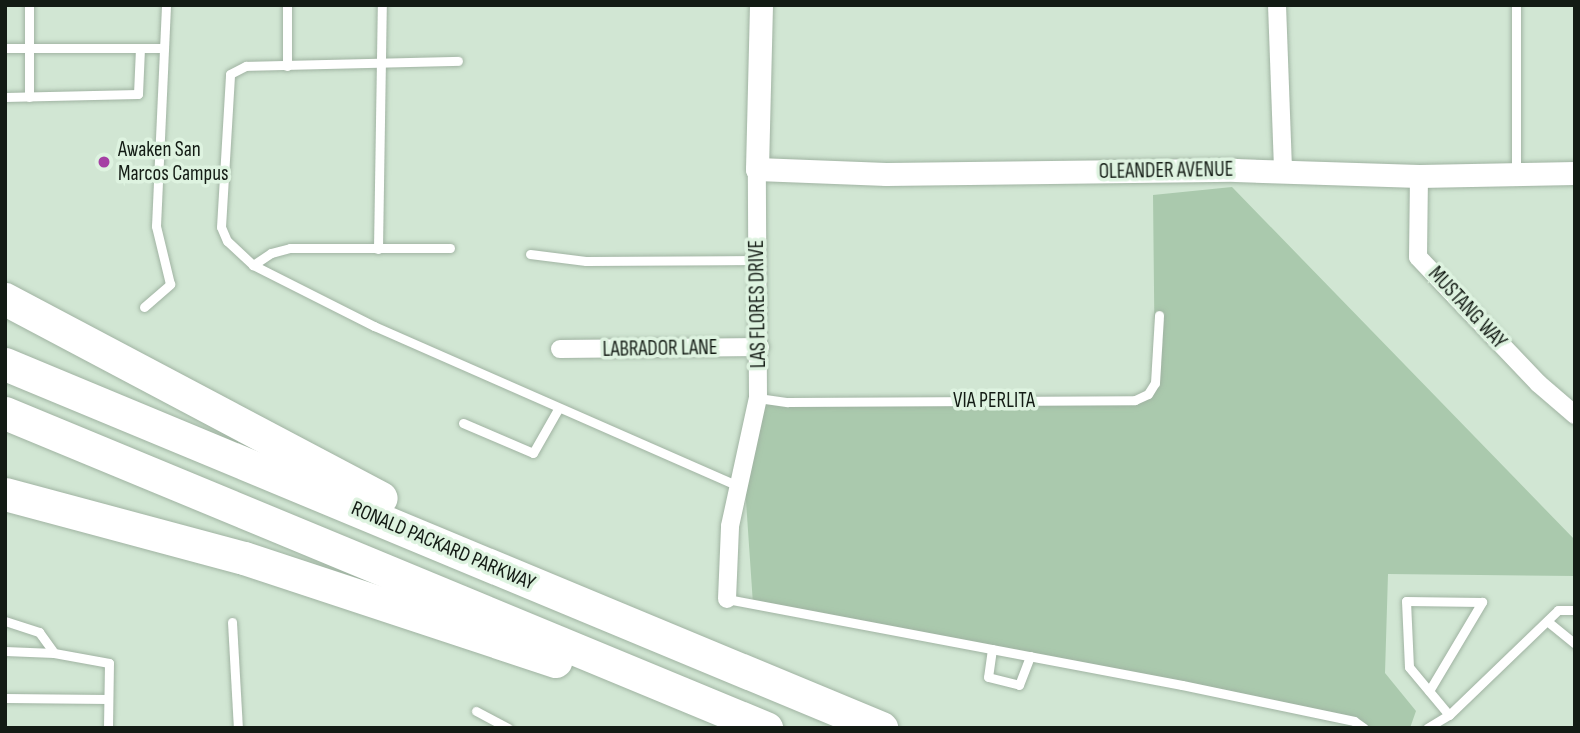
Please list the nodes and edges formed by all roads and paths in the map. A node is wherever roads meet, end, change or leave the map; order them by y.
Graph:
1 (29, 5) edge
2 (166, 5) edge
3 (287, 5) edge
4 (382, 5) edge
5 (761, 5) edge
6 (1277, 5) edge
7 (1516, 5) edge
8 (5, 48) edge
9 (28, 48) junction
10 (140, 48) junction
11 (164, 48) junction
12 (458, 61) dead end
13 (381, 62) junction
14 (287, 65) junction
15 (5, 97) edge
16 (29, 97) junction
17 (757, 169) junction
18 (1283, 170) junction
19 (1575, 173) edge
20 (1516, 174) junction
21 (1419, 176) junction
22 (378, 248) junction
23 (450, 248) dead end
24 (530, 254) dead end
25 (758, 260) junction
26 (253, 265) junction
27 (5, 299) edge
28 (144, 307) dead end
29 (1159, 315) dead end
30 (760, 347) junction
31 (560, 349) dead end
32 (5, 365) edge
33 (758, 398) junction
34 (558, 409) junction
35 (5, 413) edge
36 (1575, 415) edge
37 (463, 423) dead end
38 (740, 487) junction
39 (5, 495) edge
40 (430, 541) junction
41 (727, 599) joint
42 (1575, 610) edge
43 (5, 621) edge
44 (1547, 621) junction
45 (232, 622) dead end
46 (1575, 644) edge
47 (992, 649) junction
48 (5, 651) edge
49 (54, 653) junction
50 (1030, 656) junction
51 (1429, 691) junction
52 (5, 698) edge
53 (108, 699) junction
54 (476, 711) dead end
55 (1449, 715) junction
56 (108, 728) edge
57 (238, 728) edge
58 (508, 728) edge
59 (758, 728) edge
60 (766, 728) edge
61 (881, 728) edge
62 (1364, 728) edge
63 (1427, 728) edge

1 - 9 lane
2 - 11 lane
3 - 14 lane
4 - 13 lane
5 - 17 street, LAS FLORES DRIVE
6 - 18 street
7 - 20 lane
8 - 9 lane
9 - 10 lane
9 - 16 lane
10 - 11 lane
10 - 16 lane
11 - 28 lane
12 - 13 lane
13 - 14 lane
13 - 22 lane
14 - 26 lane
15 - 16 lane
17 - 18 street, OLEANDER AVENUE
17 - 25 street, LAS FLORES DRIVE
18 - 21 street, OLEANDER AVENUE
19 - 20 street, OLEANDER AVENUE
20 - 21 street, OLEANDER AVENUE
21 - 36 street, MUSTANG WAY
22 - 23 lane
22 - 26 lane
24 - 25 lane
25 - 30 street, LAS FLORES DRIVE
26 - 34 lane
27 - 40 highway
29 - 33 lane, VIA PERLITA
30 - 31 street, LABRADOR LANE
30 - 33 street, LAS FLORES DRIVE
32 - 40 highway, RONALD PACKARD PARKWAY
33 - 38 street, LAS FLORES DRIVE
34 - 37 lane
34 - 38 lane
35 - 60 highway, RONALD PACKARD PARKWAY
38 - 41 street, LAS FLORES DRIVE
39 - 59 highway
40 - 61 highway, RONALD PACKARD PARKWAY
41 - 47 lane
42 - 44 lane
43 - 49 lane
44 - 46 lane
44 - 55 lane
45 - 57 lane
47 - 50 lane
47 - 50 lane
48 - 49 lane
49 - 53 lane
50 - 62 lane
51 - 51 lane
51 - 55 lane
52 - 53 lane
53 - 56 lane
54 - 58 lane
55 - 63 lane

